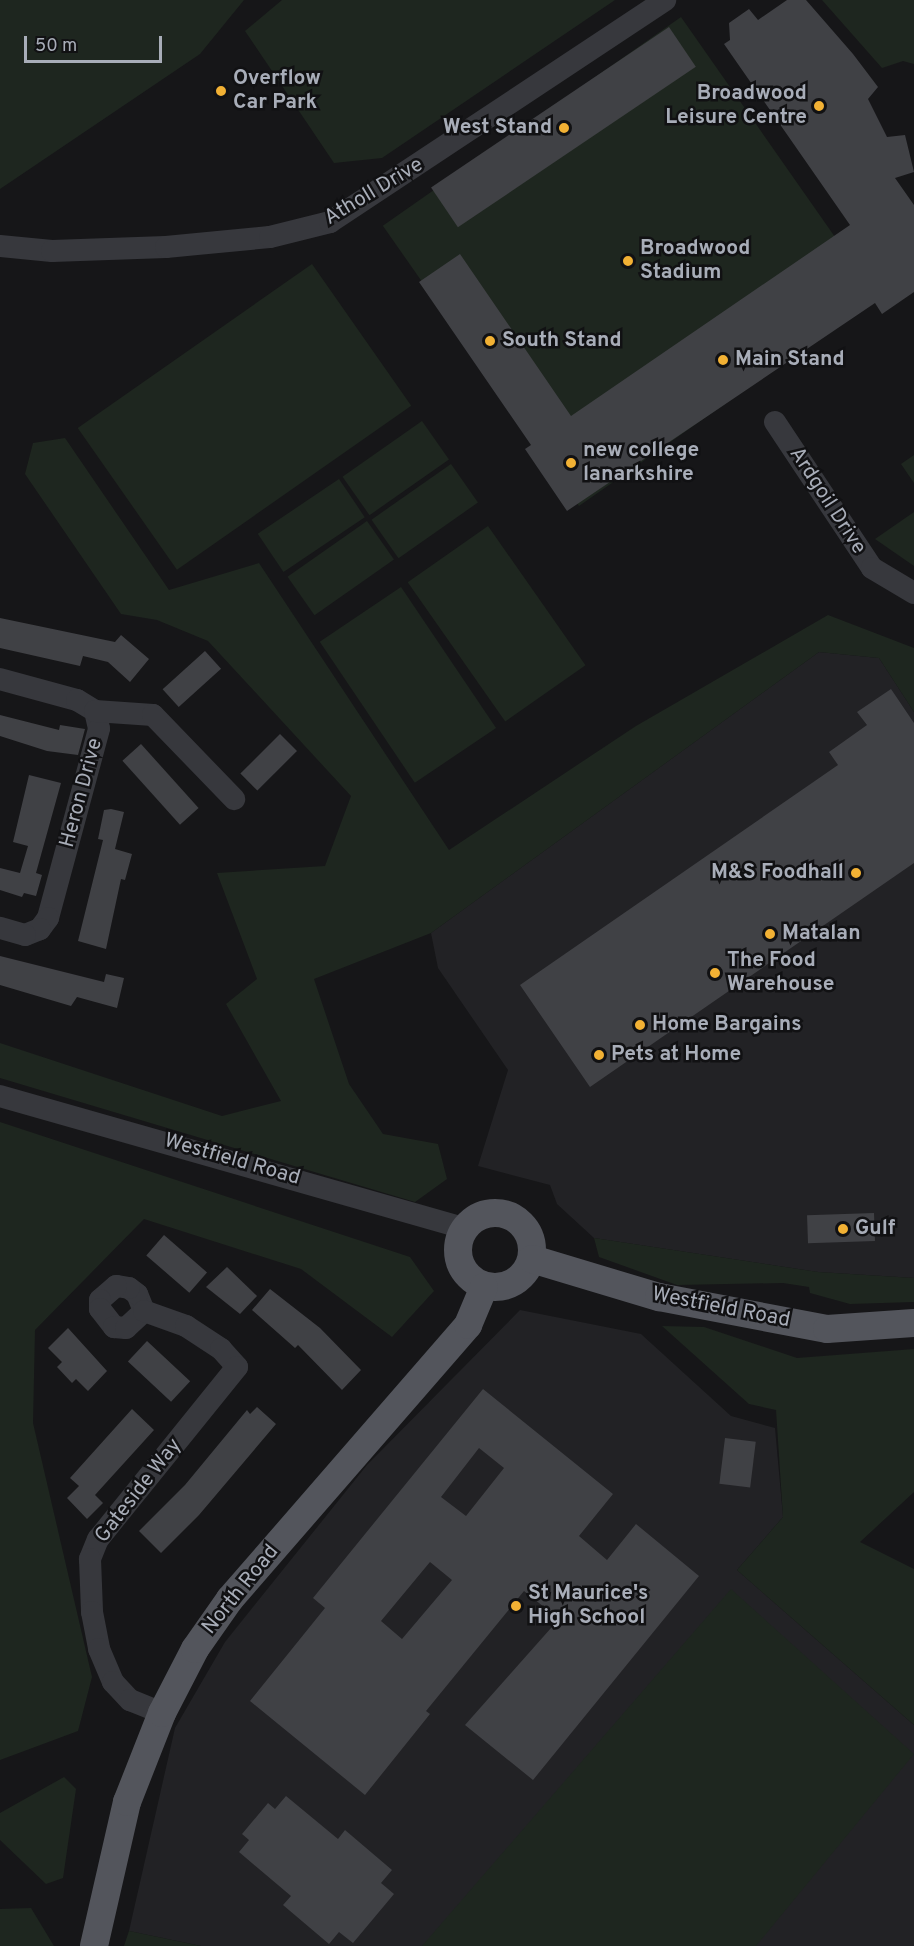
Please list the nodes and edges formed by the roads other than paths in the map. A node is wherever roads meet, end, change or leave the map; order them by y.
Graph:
1 (665, 0) edge
2 (0, 246) edge
3 (776, 422) dead end
4 (914, 593) edge
5 (0, 679) edge
6 (95, 711) junction
7 (234, 799) dead end
8 (0, 928) edge
9 (0, 1096) edge
10 (462, 1228) junction
11 (532, 1259) junction
12 (484, 1287) junction
13 (144, 1311) dead end
14 (914, 1323) edge
15 (162, 1713) junction
16 (94, 1946) edge

1 - 2 street, Atholl Drive
3 - 4 street, Ardgoil Drive
5 - 6 street, Heron Drive
6 - 7 street
6 - 8 street, Heron Drive
9 - 10 street, Westfield Road
10 - 11 main road
10 - 12 main road
11 - 12 main road
11 - 14 main road, Westfield Road
12 - 15 main road, North Road
13 - 15 street, Gateside Way
15 - 16 main road, North Road

